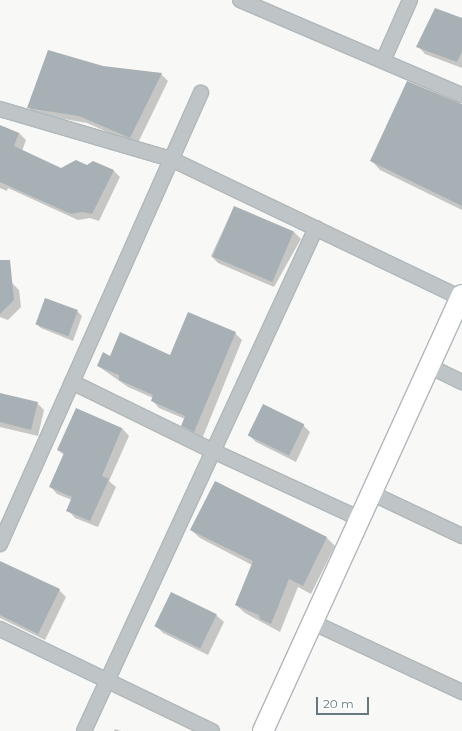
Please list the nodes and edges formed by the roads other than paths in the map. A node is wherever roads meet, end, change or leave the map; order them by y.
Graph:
1 (240, 0) edge
2 (410, 0) edge
3 (383, 61) junction
4 (201, 93) dead end
5 (462, 95) edge
6 (0, 109) edge
7 (171, 160) junction
8 (316, 228) junction
9 (461, 296) edge
10 (429, 366) junction
11 (72, 382) junction
12 (462, 382) edge
13 (213, 451) junction
14 (371, 493) junction
15 (359, 518) junction
16 (462, 536) edge
17 (0, 544) edge
18 (312, 622) junction
19 (0, 629) edge
20 (108, 680) junction
21 (462, 692) edge
22 (84, 731) edge
23 (212, 731) edge
24 (263, 731) edge

1 - 3 street
2 - 3 street
3 - 5 street
4 - 7 street
6 - 7 street
7 - 8 street
7 - 11 street
8 - 9 street
8 - 13 street
9 - 10 street
10 - 12 street
10 - 14 street
11 - 13 street
11 - 17 street
13 - 15 street
13 - 20 street
14 - 15 street
14 - 16 street
15 - 18 street
18 - 21 street
18 - 24 street
19 - 20 street
20 - 22 street
20 - 23 street

